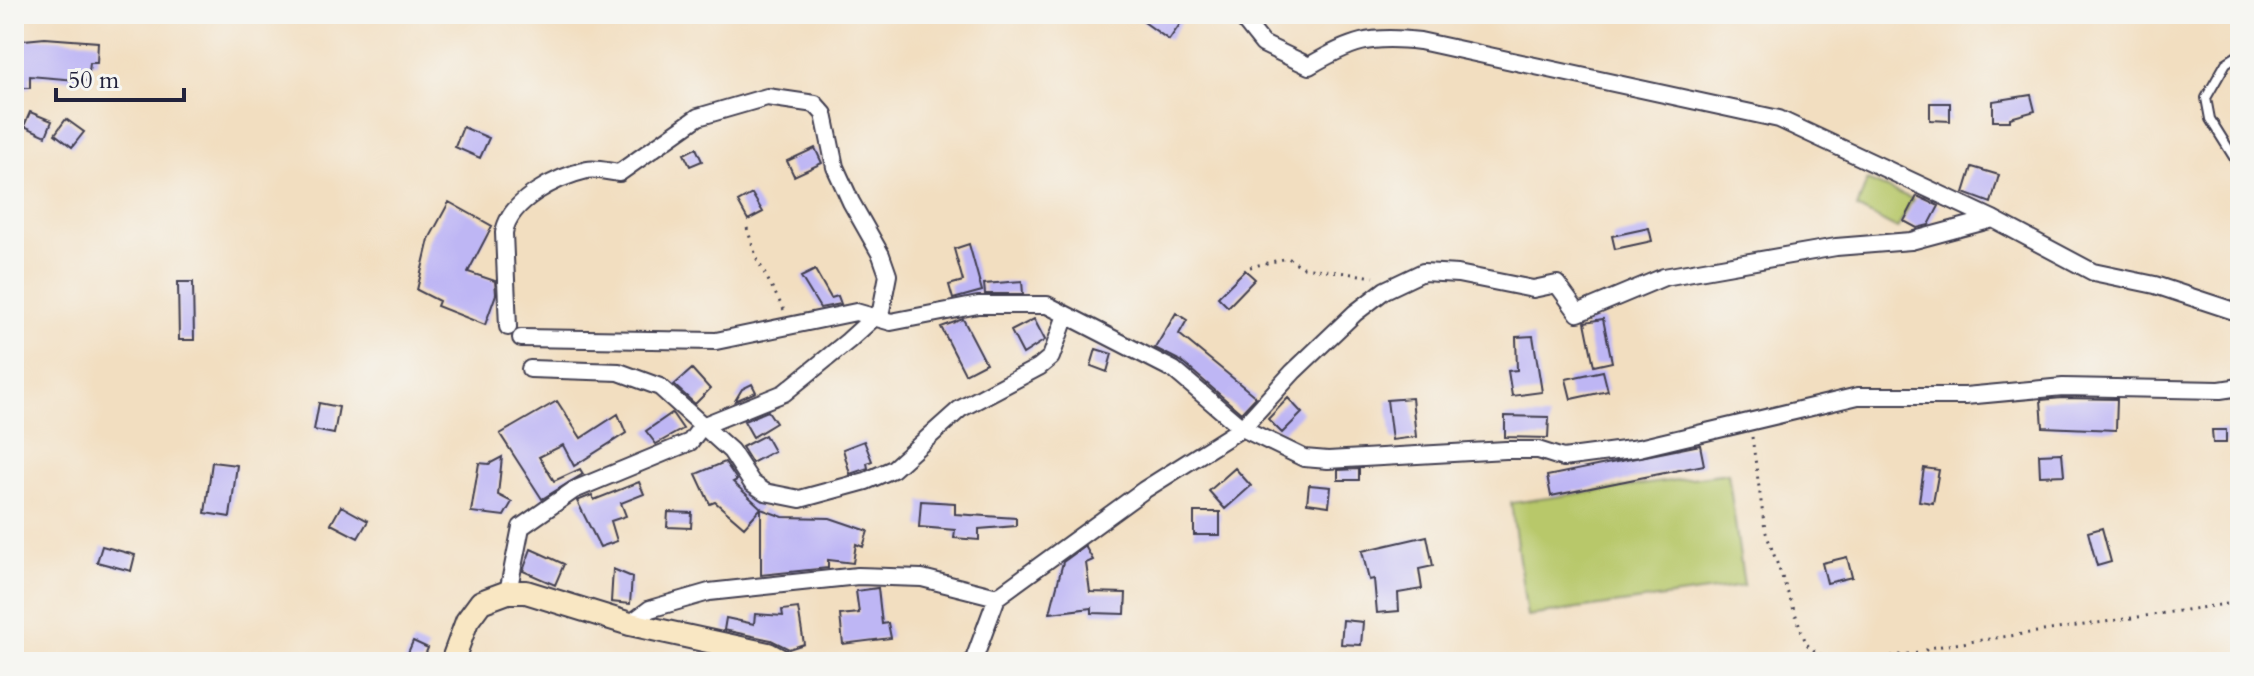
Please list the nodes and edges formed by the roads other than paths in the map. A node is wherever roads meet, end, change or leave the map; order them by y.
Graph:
1 (1239, 14) edge
2 (2240, 54) edge
3 (2240, 167) edge
4 (1993, 219) junction
5 (2240, 313) edge
6 (1066, 315) junction
7 (874, 318) junction
8 (508, 327) dead end
9 (521, 338) dead end
10 (530, 369) dead end
11 (2240, 387) edge
12 (702, 426) junction
13 (1242, 428) junction
14 (508, 592) junction
15 (997, 597) junction
16 (630, 624) junction
17 (452, 662) edge
18 (783, 662) edge
19 (973, 662) edge

1 - 4 street
2 - 3 lane
4 - 5 street
4 - 13 street
6 - 7 street
6 - 12 street
6 - 13 street
7 - 8 street
7 - 9 street
7 - 12 street
10 - 12 street
11 - 13 street
12 - 14 street
13 - 15 street
14 - 16 main road
14 - 17 main road
15 - 16 street
15 - 19 street
16 - 18 main road

